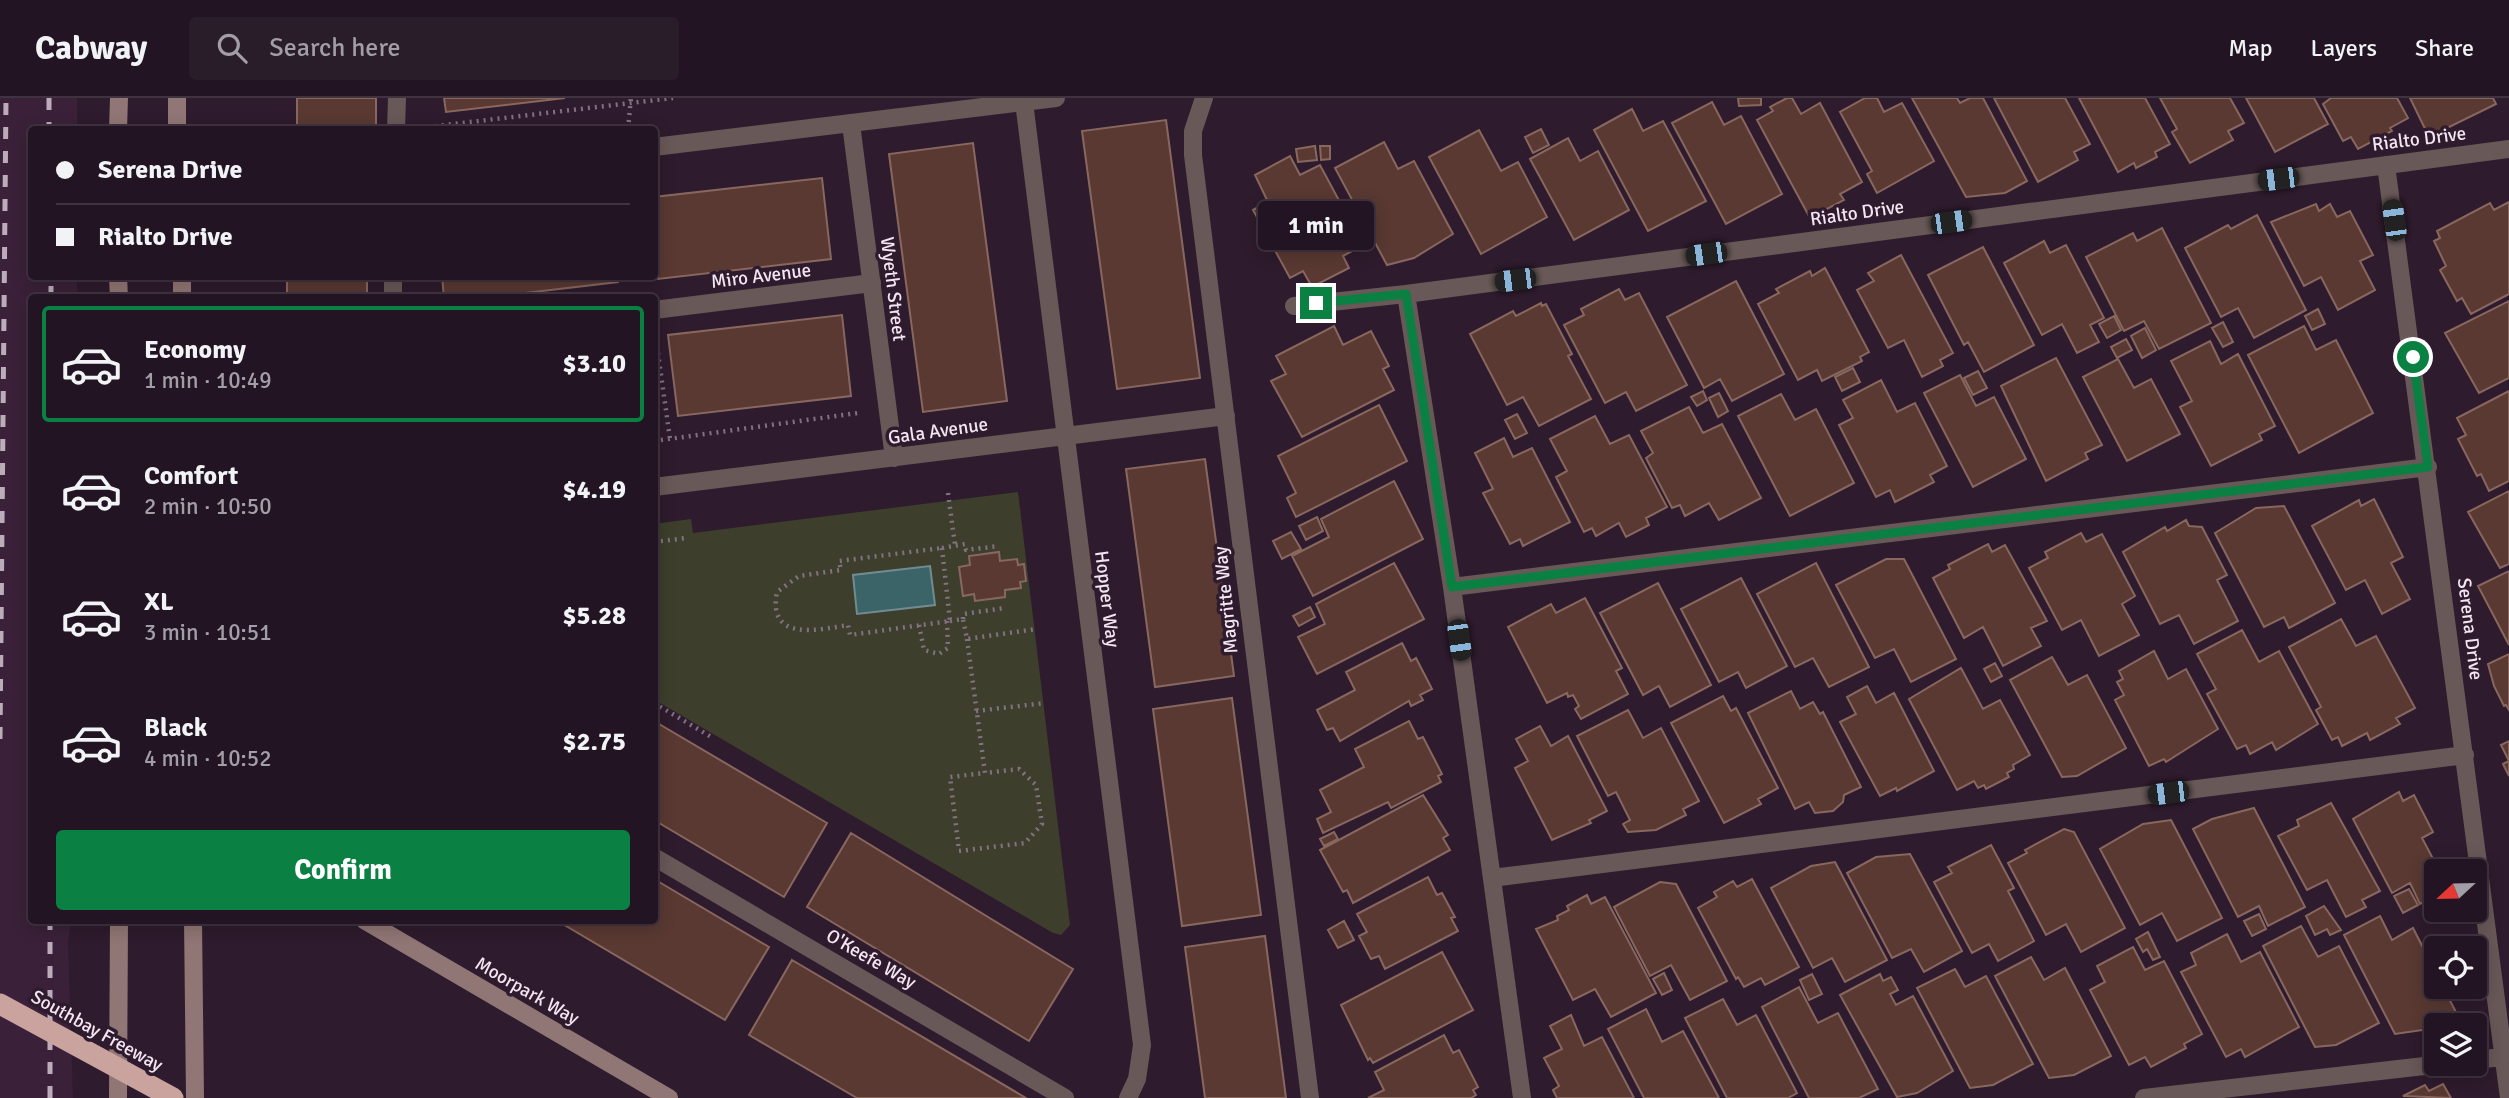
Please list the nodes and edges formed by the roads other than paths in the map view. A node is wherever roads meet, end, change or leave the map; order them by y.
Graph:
1 (119, 98) edge
2 (177, 98) edge
3 (397, 98) edge
4 (1056, 98) edge
5 (1204, 98) edge
6 (1024, 102) junction
7 (943, 105) edge
8 (851, 124) junction
9 (118, 126) edge
10 (177, 126) edge
11 (396, 126) edge
12 (658, 147) edge
13 (2509, 149) edge
14 (2386, 165) junction
15 (872, 283) junction
16 (1406, 294) junction
17 (1294, 306) dead end
18 (658, 310) edge
19 (1226, 416) junction
20 (1066, 436) junction
21 (894, 458) junction
22 (2428, 467) junction
23 (658, 487) edge
24 (1452, 587) junction
25 (2465, 755) junction
26 (658, 859) edge
27 (1492, 878) junction
28 (119, 924) edge
29 (193, 924) edge
30 (371, 924) edge
31 (0, 1004) edge
32 (2503, 1057) junction
33 (2487, 1059) edge
34 (2424, 1066) edge
35 (118, 1098) edge
36 (173, 1098) edge
37 (195, 1098) edge
38 (669, 1098) edge
39 (1065, 1098) edge
40 (1128, 1098) edge
41 (1310, 1098) edge
42 (1522, 1098) edge
43 (2144, 1098) edge
44 (2508, 1098) edge

1 - 9 main road
2 - 10 main road
3 - 11 street
4 - 6 street
5 - 19 street, Magritte Way
6 - 7 street
6 - 20 street, Hopper Way
7 - 8 street
8 - 12 street
8 - 15 street, Wyeth Street
13 - 14 street, Rialto Drive
14 - 16 street, Rialto Drive
14 - 22 street, Serena Drive
15 - 18 street, Miro Avenue
15 - 21 street, Wyeth Street
16 - 17 street, Rialto Drive
16 - 24 street
19 - 20 street, Gala Avenue
19 - 41 street, Magritte Way
20 - 21 street, Gala Avenue
20 - 40 street, Hopper Way
21 - 23 street, Gala Avenue
22 - 24 street
22 - 25 street, Serena Drive
24 - 27 street
25 - 27 street
25 - 32 street, Serena Drive
26 - 39 street, O'Keefe Way
27 - 42 street
28 - 35 main road
29 - 37 main road
30 - 38 main road, Moorpark Way
31 - 36 highway, Southbay Freeway, bridge
32 - 33 street
32 - 44 street, Serena Drive
34 - 43 street

